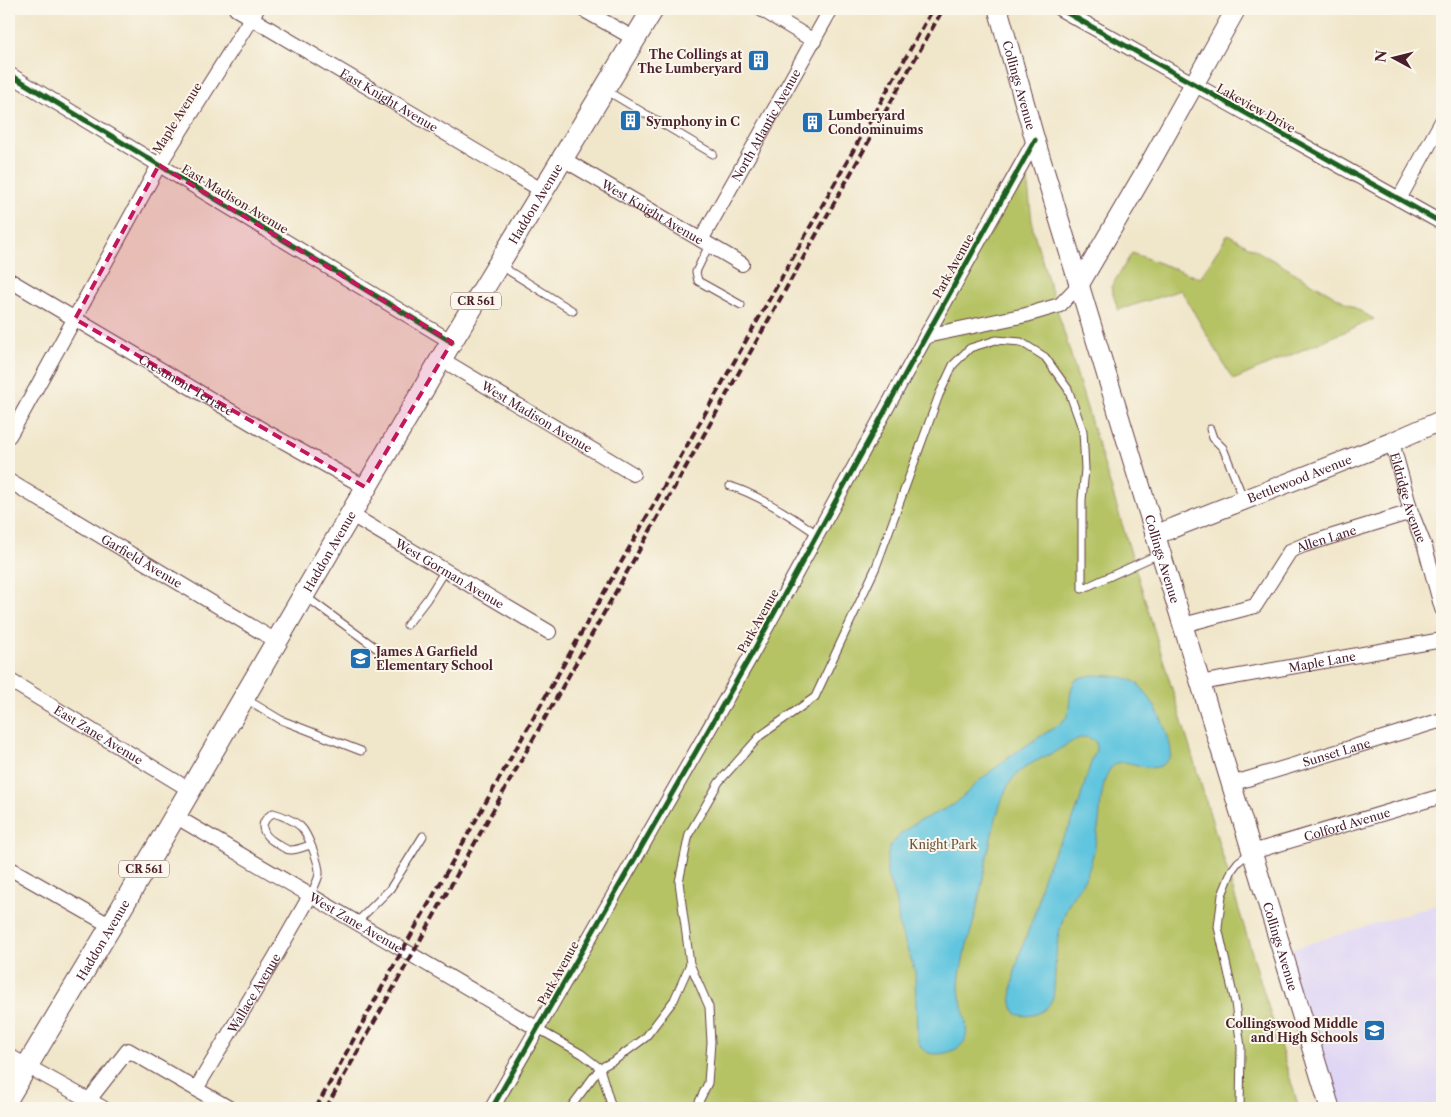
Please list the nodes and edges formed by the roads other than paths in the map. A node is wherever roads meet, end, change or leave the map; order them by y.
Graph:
1 (236, 9) edge
2 (582, 9) edge
3 (653, 9) edge
4 (761, 9) edge
5 (831, 9) edge
6 (998, 9) edge
7 (1060, 9) edge
8 (1236, 9) edge
9 (254, 13) edge
10 (635, 39) junction
11 (814, 41) junction
12 (9, 74) edge
13 (1194, 84) junction
14 (604, 90) junction
15 (1442, 121) edge
16 (1035, 140) junction
17 (713, 154) dead end
18 (563, 159) junction
19 (159, 165) junction
20 (542, 191) junction
21 (1398, 199) junction
22 (1442, 223) edge
23 (705, 243) junction
24 (498, 264) junction
25 (742, 264) dead end
26 (9, 280) edge
27 (1079, 284) junction
28 (741, 306) dead end
29 (573, 311) dead end
30 (74, 319) junction
31 (926, 336) junction
32 (446, 351) junction
33 (1442, 420) edge
34 (1210, 429) dead end
35 (9, 436) edge
36 (1392, 442) junction
37 (633, 474) dead end
38 (9, 481) edge
39 (730, 486) dead end
40 (365, 487) junction
41 (1244, 500) junction
42 (1411, 512) junction
43 (350, 514) junction
44 (817, 534) junction
45 (1155, 535) junction
46 (1161, 554) junction
47 (445, 569) junction
48 (303, 595) junction
49 (1442, 609) edge
50 (1183, 625) junction
51 (407, 626) dead end
52 (549, 632) dead end
53 (1442, 640) edge
54 (276, 642) junction
55 (376, 648) dead end
56 (9, 680) edge
57 (1200, 683) junction
58 (243, 697) junction
59 (1442, 720) edge
60 (361, 751) dead end
61 (1231, 784) junction
62 (190, 790) junction
63 (1442, 796) edge
64 (175, 816) junction
65 (422, 836) dead end
66 (310, 845) junction
67 (1252, 852) junction
68 (9, 868) edge
69 (310, 896) junction
70 (356, 922) junction
71 (111, 926) junction
72 (690, 964) junction
73 (538, 1029) junction
74 (18, 1061) edge
75 (600, 1068) junction
76 (196, 1089) junction
77 (9, 1096) edge
78 (87, 1104) edge
79 (103, 1108) edge
80 (229, 1108) edge
81 (492, 1108) edge
82 (570, 1108) edge
83 (612, 1108) edge
84 (696, 1108) edge
85 (1240, 1108) edge
86 (1330, 1108) edge

1 - 9 street, East Knight Avenue
2 - 10 street
3 - 10 main road, Haddon Avenue / CR 561
4 - 11 street
5 - 11 street, North Atlantic Avenue
6 - 16 main road, Collings Avenue
7 - 13 street, Lakeview Drive
8 - 13 main road
9 - 19 street, Maple Avenue
9 - 20 street, East Knight Avenue
10 - 14 main road, Haddon Avenue / CR 561
11 - 23 street, North Atlantic Avenue
12 - 19 street, East Madison Avenue
13 - 21 street, Lakeview Drive
13 - 27 main road
14 - 17 lane
14 - 18 main road, Haddon Avenue / CR 561
15 - 21 street
16 - 27 main road, Collings Avenue
16 - 31 street, Park Avenue
18 - 20 main road, Haddon Avenue / CR 561
18 - 23 street, West Knight Avenue
19 - 30 street, Maple Avenue
19 - 32 street, East Madison Avenue
20 - 24 main road, Haddon Avenue / CR 561
21 - 22 street, Lakeview Drive
23 - 25 street, West Knight Avenue
23 - 28 lane
24 - 29 lane
24 - 32 main road, Haddon Avenue / CR 561
26 - 30 street, Crestmont Terrace
27 - 31 street
27 - 45 main road, Collings Avenue
30 - 35 street, Maple Avenue
30 - 40 street, Crestmont Terrace
31 - 44 street, Park Avenue
32 - 37 street, West Madison Avenue
32 - 40 main road, Haddon Avenue / CR 561
33 - 36 main road, Bettlewood Avenue
34 - 41 lane
36 - 41 main road, Bettlewood Avenue
36 - 42 street, Eldridge Avenue
38 - 54 street, Garfield Avenue
39 - 44 lane
40 - 43 main road, Haddon Avenue / CR 561
41 - 45 main road, Bettlewood Avenue
42 - 49 street, Eldridge Avenue
42 - 50 street, Allen Lane
43 - 47 street, West Gorman Avenue
43 - 48 main road, Haddon Avenue / CR 561
44 - 73 street, Park Avenue
45 - 46 main road, Collings Avenue
46 - 50 main road, Collings Avenue
46 - 72 lane
47 - 51 lane
47 - 52 street, West Gorman Avenue
48 - 54 main road, Haddon Avenue / CR 561
48 - 55 lane
50 - 57 main road, Collings Avenue
53 - 57 street, Maple Lane
54 - 58 main road, Haddon Avenue / CR 561
56 - 62 street, East Zane Avenue
57 - 61 main road, Collings Avenue
58 - 60 lane
58 - 62 main road, Haddon Avenue / CR 561
59 - 61 street, Sunset Lane
61 - 67 main road, Collings Avenue
62 - 64 main road, Haddon Avenue / CR 561
63 - 67 street, Colford Avenue
64 - 69 street, West Zane Avenue
64 - 71 main road, Haddon Avenue / CR 561
65 - 70 lane
66 - 66 lane
66 - 69 lane
67 - 85 lane
67 - 86 main road, Collings Avenue
68 - 71 street
69 - 70 street, West Zane Avenue
69 - 76 street, Wallace Avenue
70 - 73 street, West Zane Avenue
71 - 74 main road, Haddon Avenue / CR 561
72 - 75 lane
72 - 84 lane
73 - 75 lane
73 - 81 street, Park Avenue
74 - 77 main road, Haddon Avenue / CR 561
74 - 78 street
75 - 82 lane
75 - 83 lane
76 - 78 street
76 - 80 street
78 - 79 street

